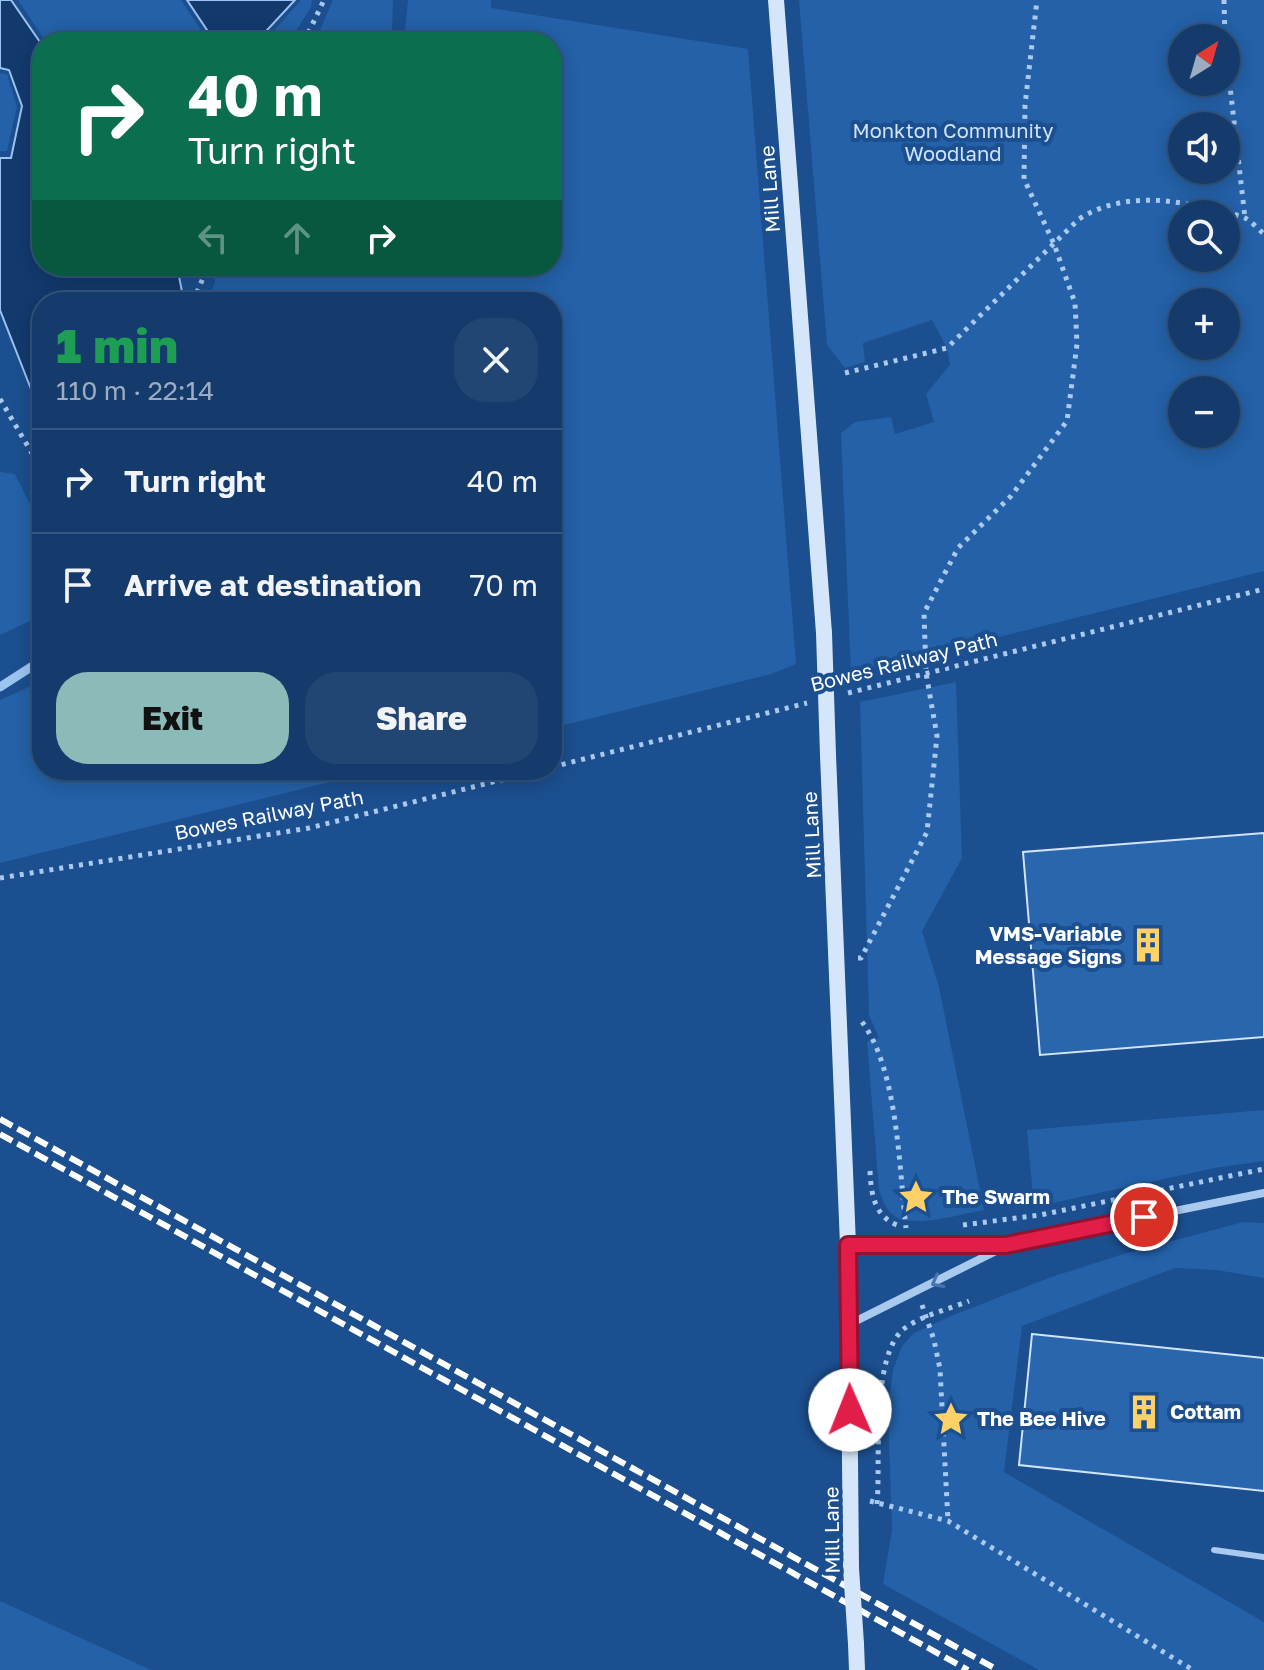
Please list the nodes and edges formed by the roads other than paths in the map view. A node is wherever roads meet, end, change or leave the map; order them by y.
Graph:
1 (776, 0) edge
2 (1264, 1193) edge
3 (848, 1245) junction
4 (1006, 1245) junction
5 (848, 1325) junction
6 (1214, 1550) dead end
7 (1264, 1557) edge
8 (857, 1670) edge

1 - 3 main road, Mill Lane, bridge
2 - 4 street
3 - 4 street
3 - 5 main road, Mill Lane
4 -> 5 street
5 - 8 main road, Mill Lane, bridge
6 - 7 lane

